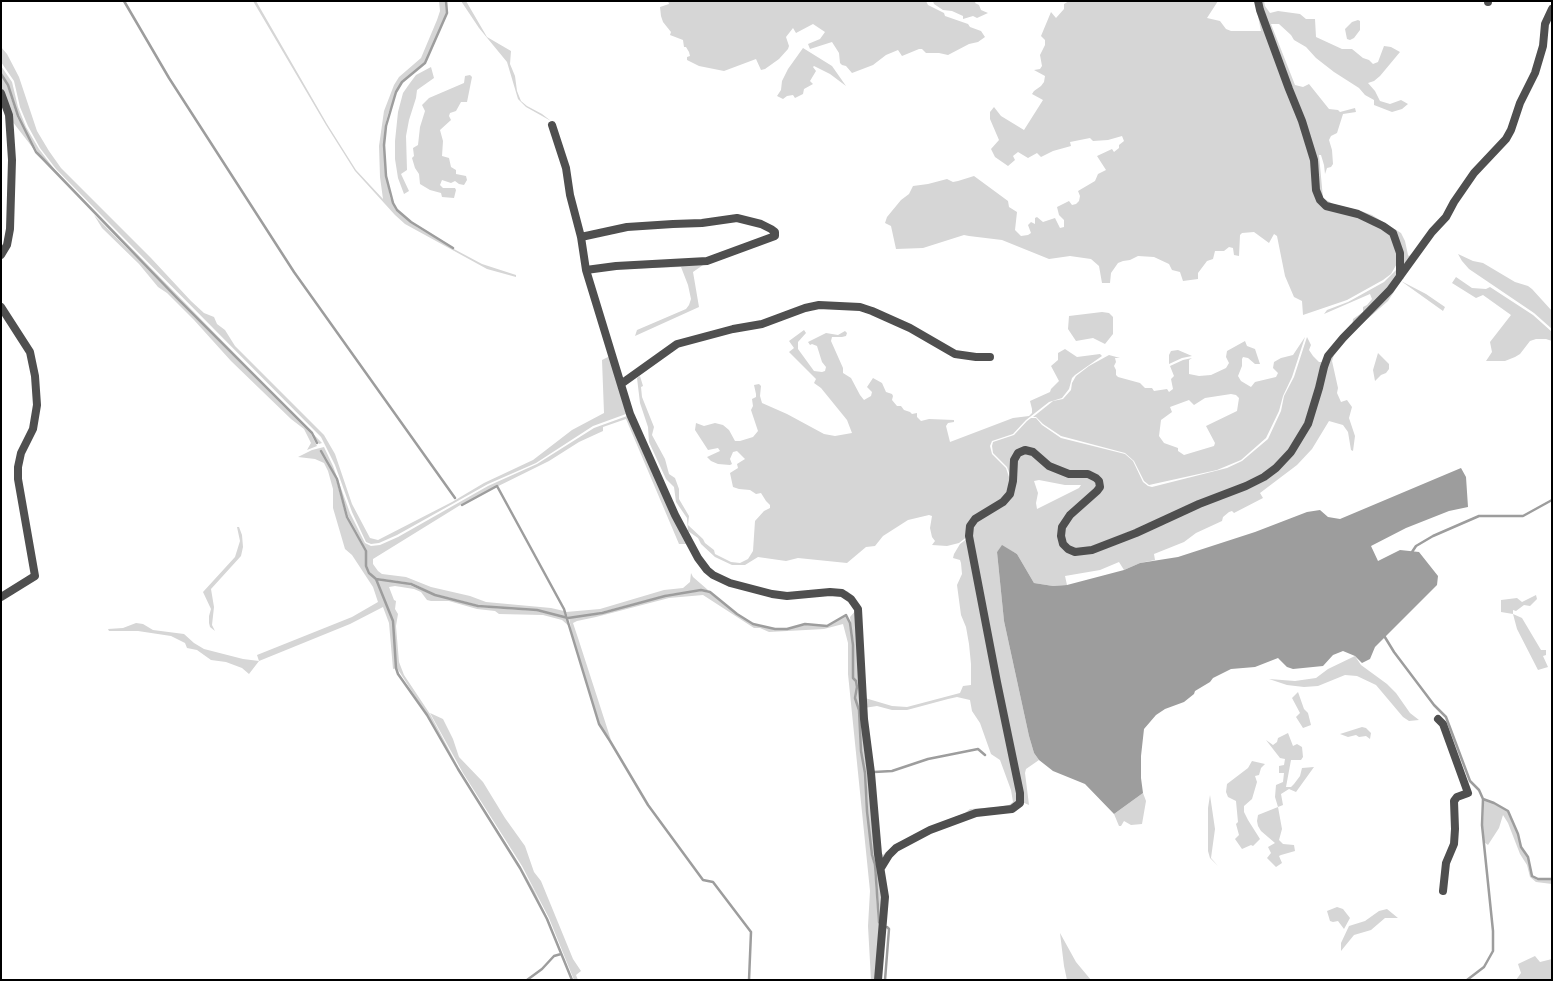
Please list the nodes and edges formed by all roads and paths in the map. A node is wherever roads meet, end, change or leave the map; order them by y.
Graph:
1 (1258, 1) edge
2 (1552, 9) edge
3 (1, 93) edge
4 (552, 125) dead end
5 (581, 237) junction
6 (1, 255) edge
7 (586, 270) junction
8 (1400, 278) junction
9 (1, 307) edge
10 (990, 357) dead end
11 (621, 384) junction
12 (1, 597) edge
13 (1438, 719) dead end
14 (881, 868) junction
15 (1443, 891) dead end
16 (878, 980) edge

1 - 8 street
2 - 8 street
3 - 6 street
4 - 5 street
5 - 7 street
5 - 7 street
7 - 11 street
8 - 14 street
9 - 12 street
10 - 11 street
11 - 14 street
13 - 15 street
14 - 16 street

